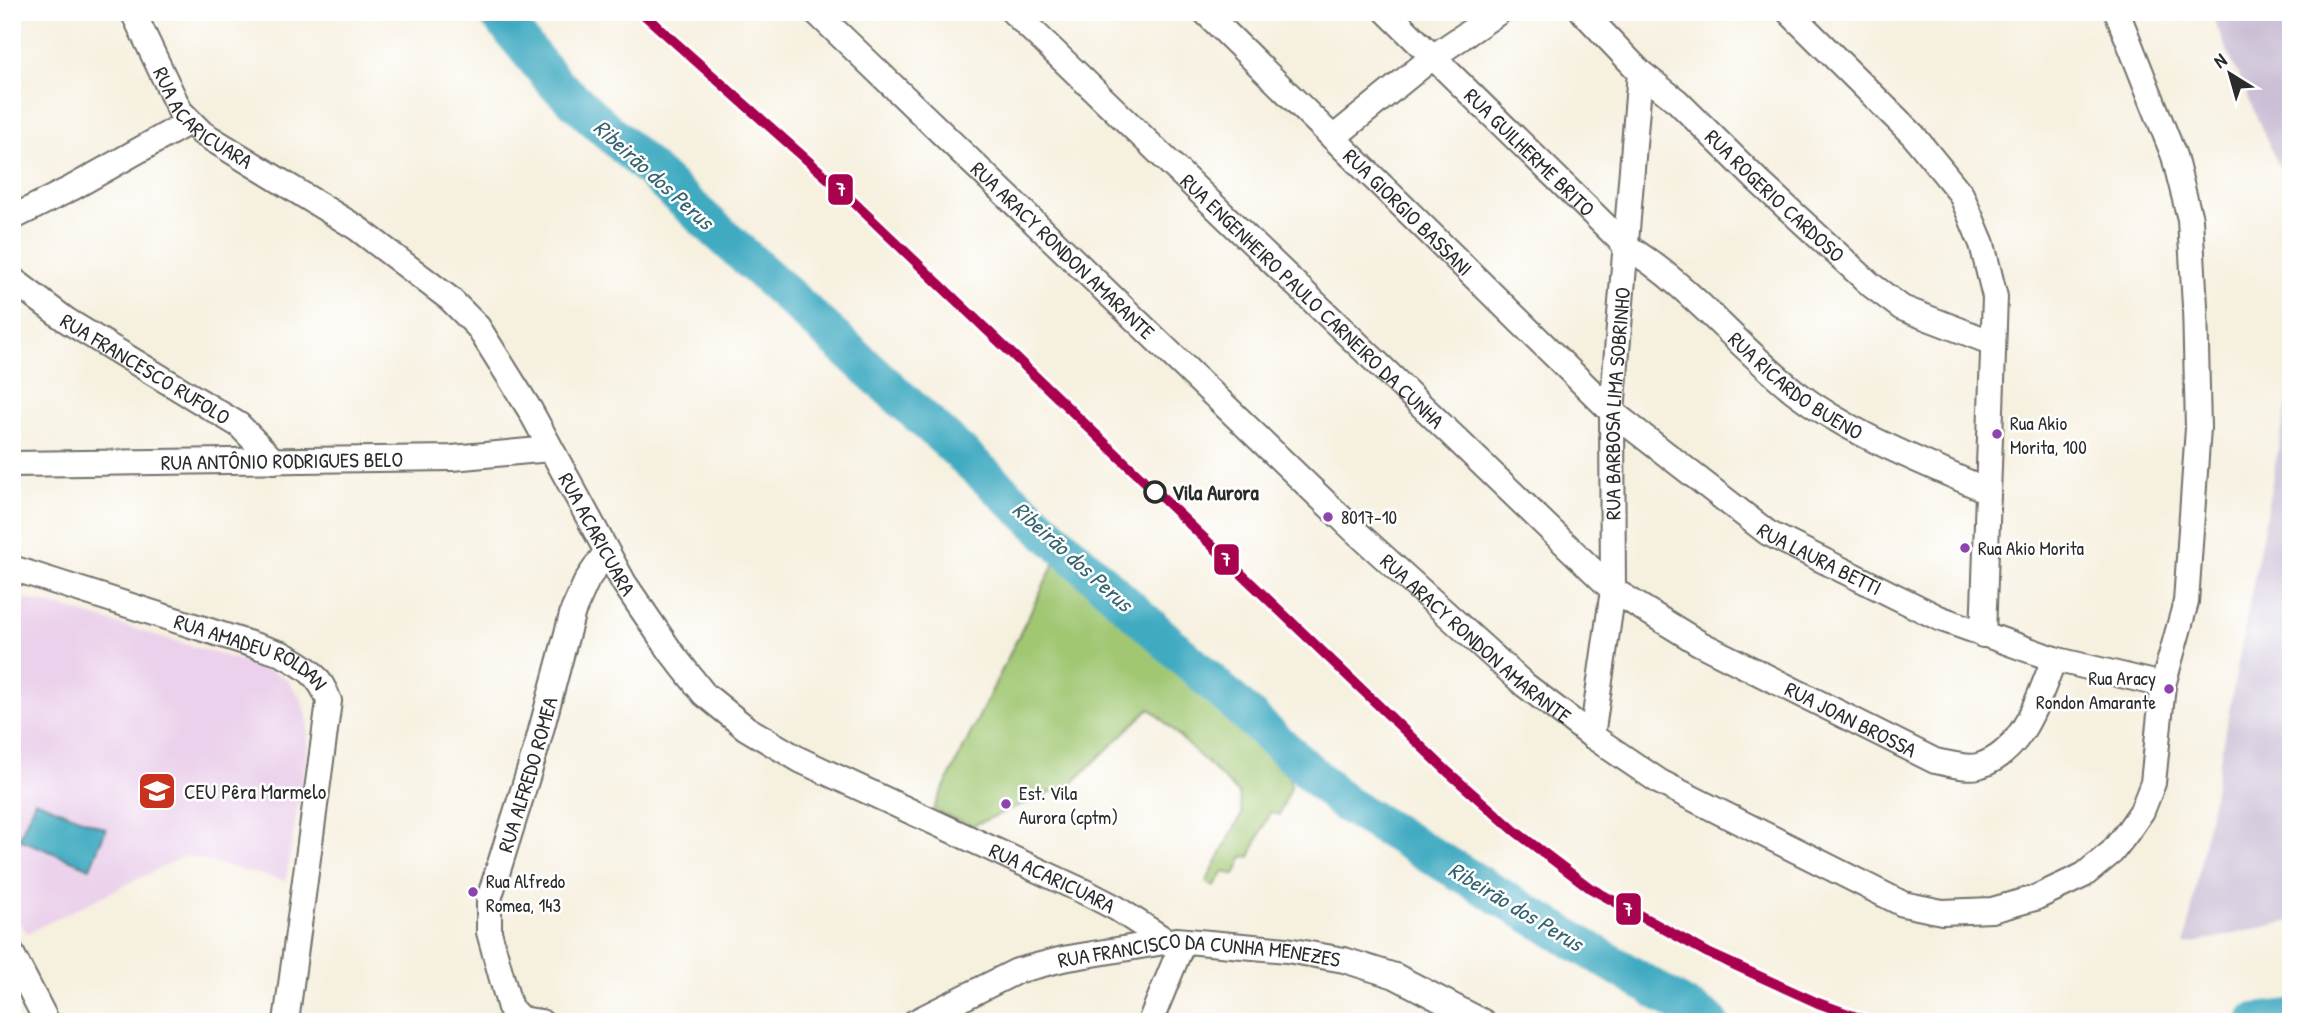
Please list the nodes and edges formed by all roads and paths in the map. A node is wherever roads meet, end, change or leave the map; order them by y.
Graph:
1 (133, 12) edge
2 (816, 12) edge
3 (1013, 12) edge
4 (1205, 12) edge
5 (1387, 12) edge
6 (1499, 12) edge
7 (1583, 12) edge
8 (1789, 12) edge
9 (2117, 12) edge
10 (1434, 56) junction
11 (1640, 72) junction
12 (189, 122) junction
13 (1333, 138) junction
14 (12, 218) edge
15 (1626, 246) junction
16 (12, 279) edge
17 (1993, 343) junction
18 (1612, 412) junction
19 (550, 449) junction
20 (274, 461) junction
21 (12, 464) edge
22 (1988, 491) junction
23 (606, 552) junction
24 (12, 568) edge
25 (1613, 590) junction
26 (1983, 635) junction
27 (2054, 659) junction
28 (2163, 685) junction
29 (1592, 736) junction
30 (1174, 941) junction
31 (12, 954) edge
32 (503, 1015) edge
33 (47, 1022) edge
34 (286, 1022) edge
35 (541, 1022) edge
36 (915, 1022) edge
37 (1150, 1022) edge
38 (1483, 1022) edge

1 - 12 street, RUA ACARICUARA
2 - 29 street, RUA ARACY RONDON AMARANTE
3 - 25 street, RUA ENGENHEIRO PAULO CARNEIRO DA CUNHA
4 - 13 street, RUA GIORGIO BASSANI
5 - 10 street, RUA GUILHERME BRITO
6 - 10 street
7 - 11 street, RUA ROGERIO CARDOSO
8 - 17 street
9 - 28 street, RUA ARACY RONDON AMARANTE
10 - 13 street
10 - 15 street, RUA GUILHERME BRITO
11 - 15 street, RUA BARBOSA LIMA SOBRINHO
11 - 17 street, RUA ROGERIO CARDOSO
12 - 14 street
12 - 19 street, RUA ACARICUARA
13 - 18 street, RUA GIORGIO BASSANI
15 - 18 street, RUA BARBOSA LIMA SOBRINHO
15 - 22 street, RUA RICARDO BUENO
16 - 20 street, RUA FRANCESCO RUFOLO
17 - 22 street
18 - 25 street, RUA BARBOSA LIMA SOBRINHO
18 - 26 street, RUA LAURA BETTI
19 - 20 street, RUA ANTÔNIO RODRIGUES BELO
19 - 23 street, RUA ACARICUARA
20 - 21 street, RUA ANTÔNIO RODRIGUES BELO
22 - 26 street
23 - 30 street, RUA ACARICUARA
23 - 32 street, RUA ALFREDO ROMEA
24 - 34 street, RUA AMADEU ROLDAN
25 - 27 street, RUA JOAN BROSSA
25 - 29 street, RUA BARBOSA LIMA SOBRINHO
26 - 27 street, RUA LAURA BETTI
27 - 28 street
28 - 29 street, RUA ARACY RONDON AMARANTE
30 - 36 street, RUA FRANCISCO DA CUNHA MENEZES
30 - 37 street
30 - 38 street, RUA FRANCISCO DA CUNHA MENEZES
31 - 33 street
32 - 35 street, RUA ALFREDO ROMEA

